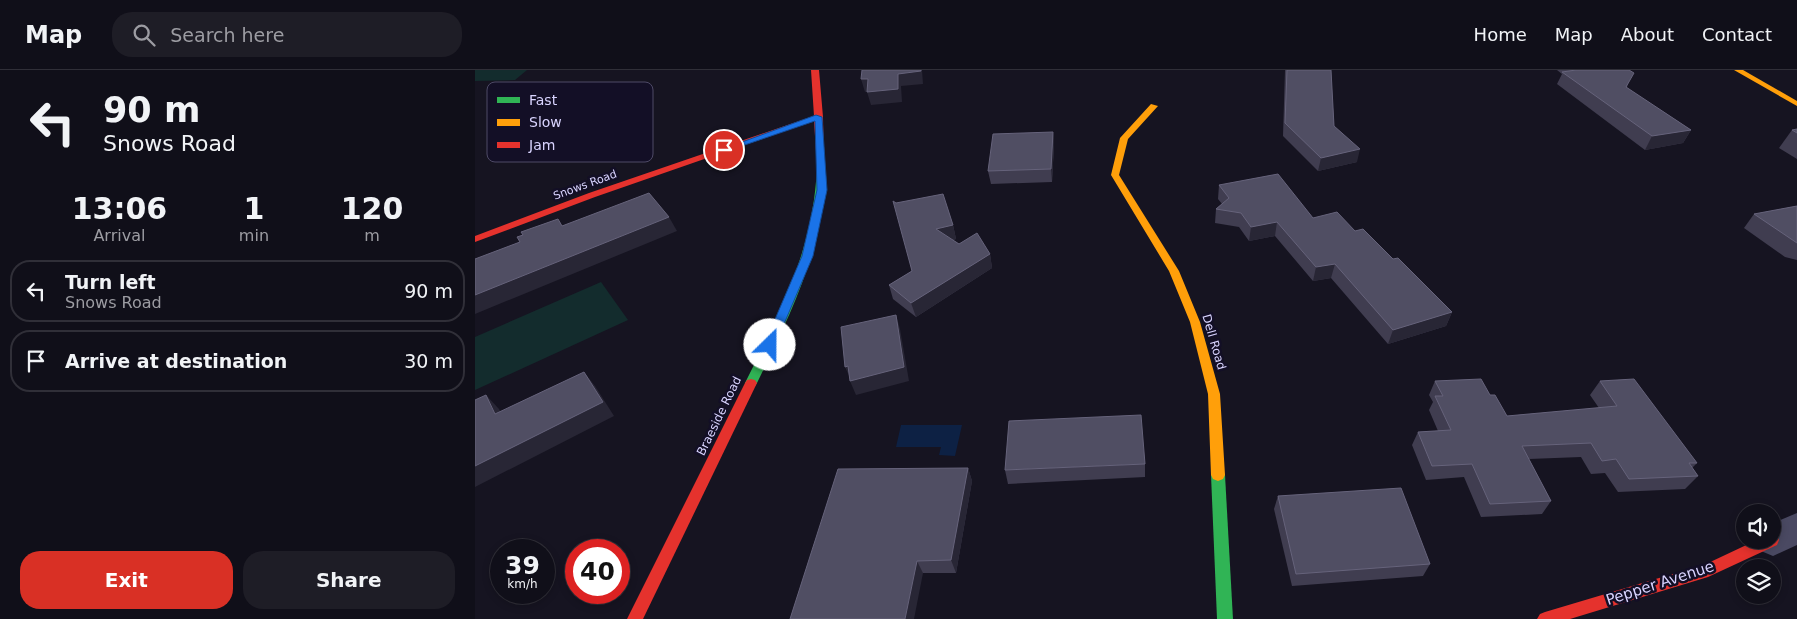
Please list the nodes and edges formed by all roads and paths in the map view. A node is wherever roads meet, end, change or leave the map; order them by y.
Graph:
1 (815, 70) edge
2 (1738, 70) edge
3 (1797, 104) edge
4 (1154, 106) dead end
5 (819, 117) junction
6 (475, 239) edge
7 (1797, 528) edge
8 (1781, 536) edge
9 (1753, 549) edge
10 (635, 619) edge
11 (1225, 619) edge
12 (1545, 619) edge

1 - 5 street, Braeside Road
2 - 3 street
4 - 11 street, Dell Road
5 - 6 street, Snows Road
5 - 10 street, Braeside Road
7 - 8 street, Pepper Avenue
9 - 12 street, Pepper Avenue

